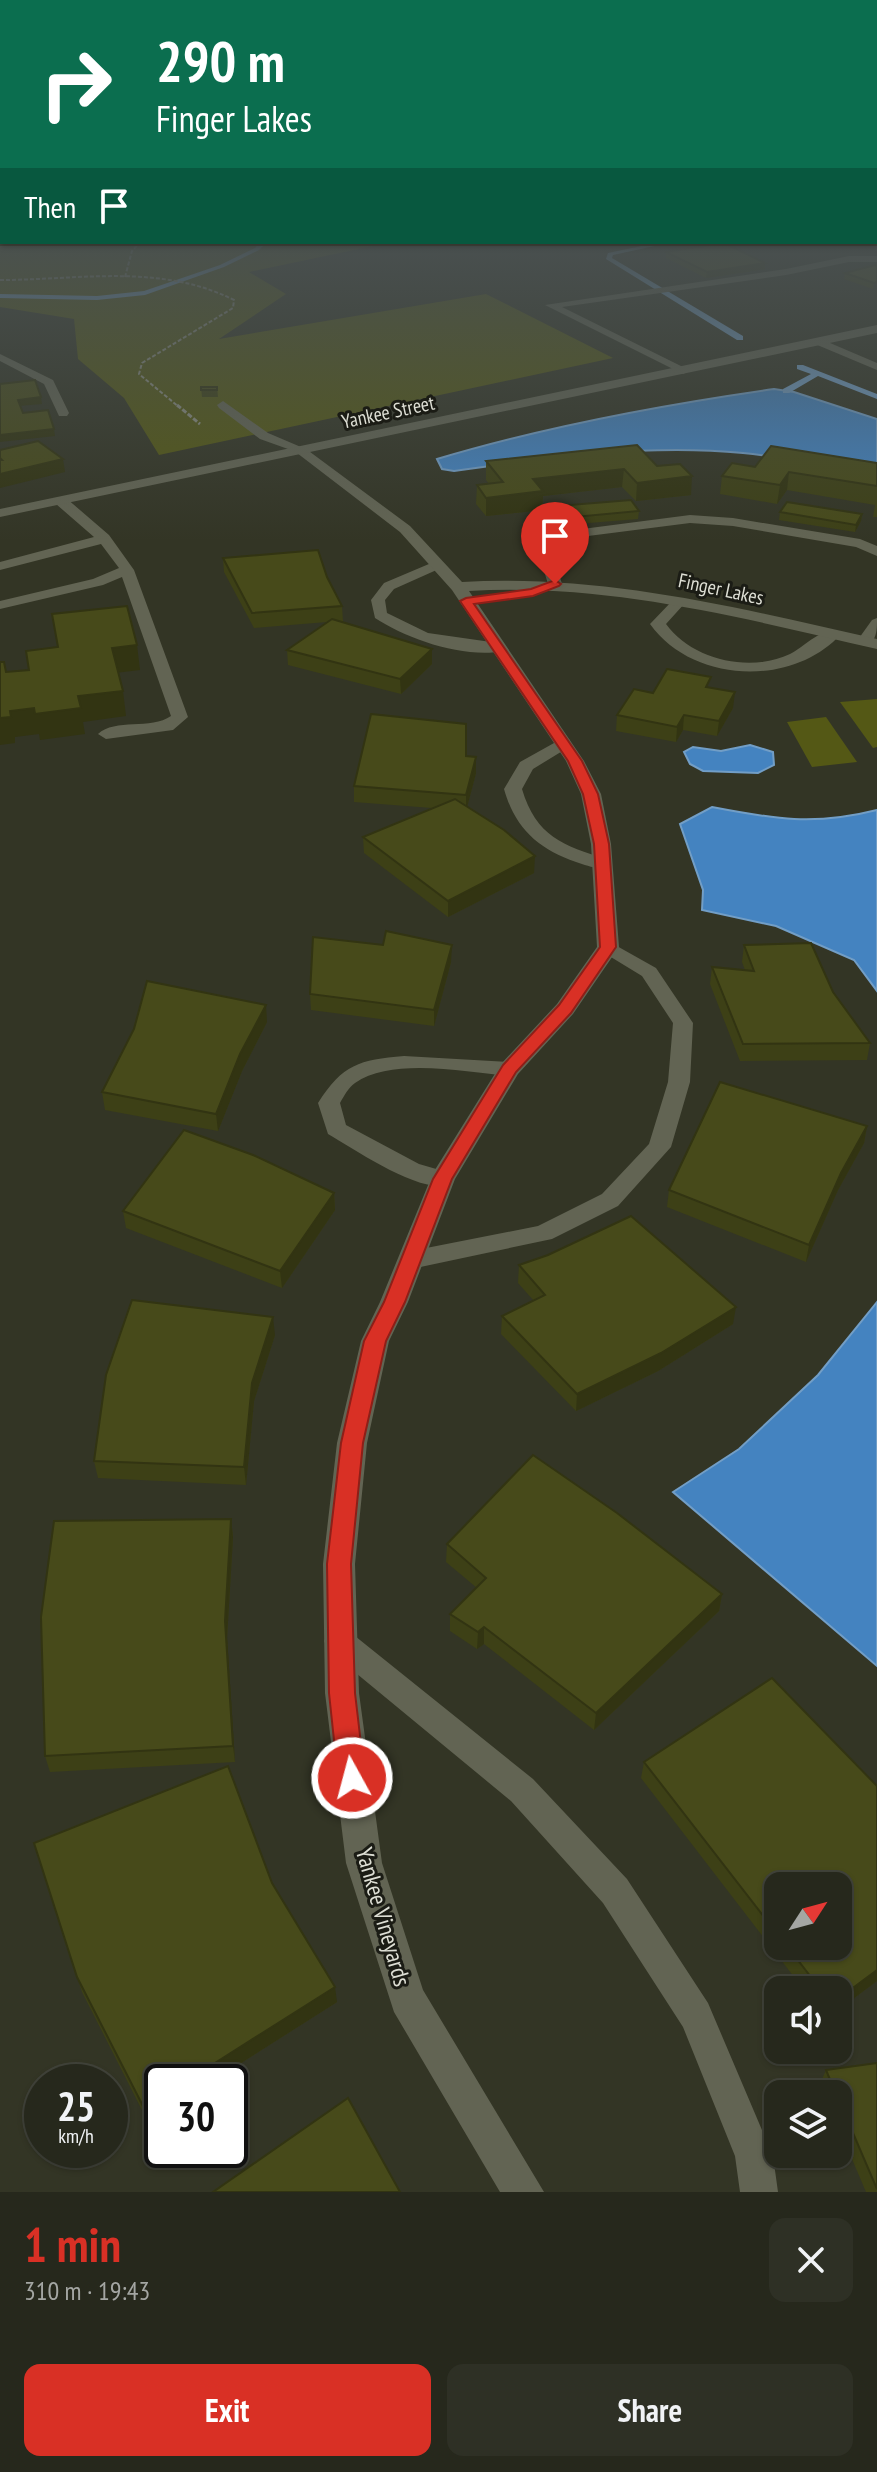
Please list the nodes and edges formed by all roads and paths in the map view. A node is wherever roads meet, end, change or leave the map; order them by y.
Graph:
1 (185, 337) edge
2 (615, 337) edge
3 (840, 337) edge
4 (819, 342) junction
5 (0, 357) edge
6 (877, 367) edge
7 (26, 371) junction
8 (683, 371) junction
9 (0, 376) edge
10 (223, 405) dead end
11 (63, 413) dead end
12 (302, 450) junction
13 (247, 461) junction
14 (61, 501) junction
15 (0, 513) edge
16 (104, 538) junction
17 (877, 552) edge
18 (436, 565) junction
19 (0, 566) edge
20 (127, 570) junction
21 (555, 584) junction
22 (462, 594) junction
23 (678, 603) junction
24 (0, 605) edge
25 (877, 623) edge
26 (833, 634) junction
27 (871, 642) edge
28 (498, 648) junction
29 (106, 734) dead end
30 (563, 743) junction
31 (600, 863) junction
32 (608, 947) junction
33 (509, 1069) junction
34 (442, 1179) junction
35 (411, 1260) junction
36 (339, 1641) junction
37 (523, 2192) edge
38 (759, 2192) edge

1 - 13 path
2 - 8 lane
3 - 4 street, Yankee Street
4 - 6 lane
4 - 8 street, Yankee Street
5 - 7 lane
7 - 9 lane
7 - 11 lane
8 - 12 street, Yankee Street
10 - 12 lane
12 - 13 street, Yankee Street
12 - 18 street
13 - 14 street, Yankee Street
14 - 15 street, Yankee Street
14 - 16 lane
16 - 19 lane
16 - 20 lane
17 - 21 lane
18 - 22 street
18 - 28 lane
20 - 24 lane
20 - 29 lane
21 - 22 street, Finger Lakes
21 - 23 street, Finger Lakes
22 - 28 street
23 - 26 street, Finger Lakes
23 - 26 lane
25 - 27 lane
26 - 27 street, Finger Lakes
28 - 30 street
30 - 31 street
30 - 31 lane
31 - 32 street
32 - 33 street, Yankee Vineyards
32 - 35 lane
33 - 34 street, Yankee Vineyards
33 - 34 lane
34 - 35 street, Yankee Vineyards
35 - 36 street, Yankee Vineyards
36 - 37 street, Yankee Vineyards
36 - 38 lane

